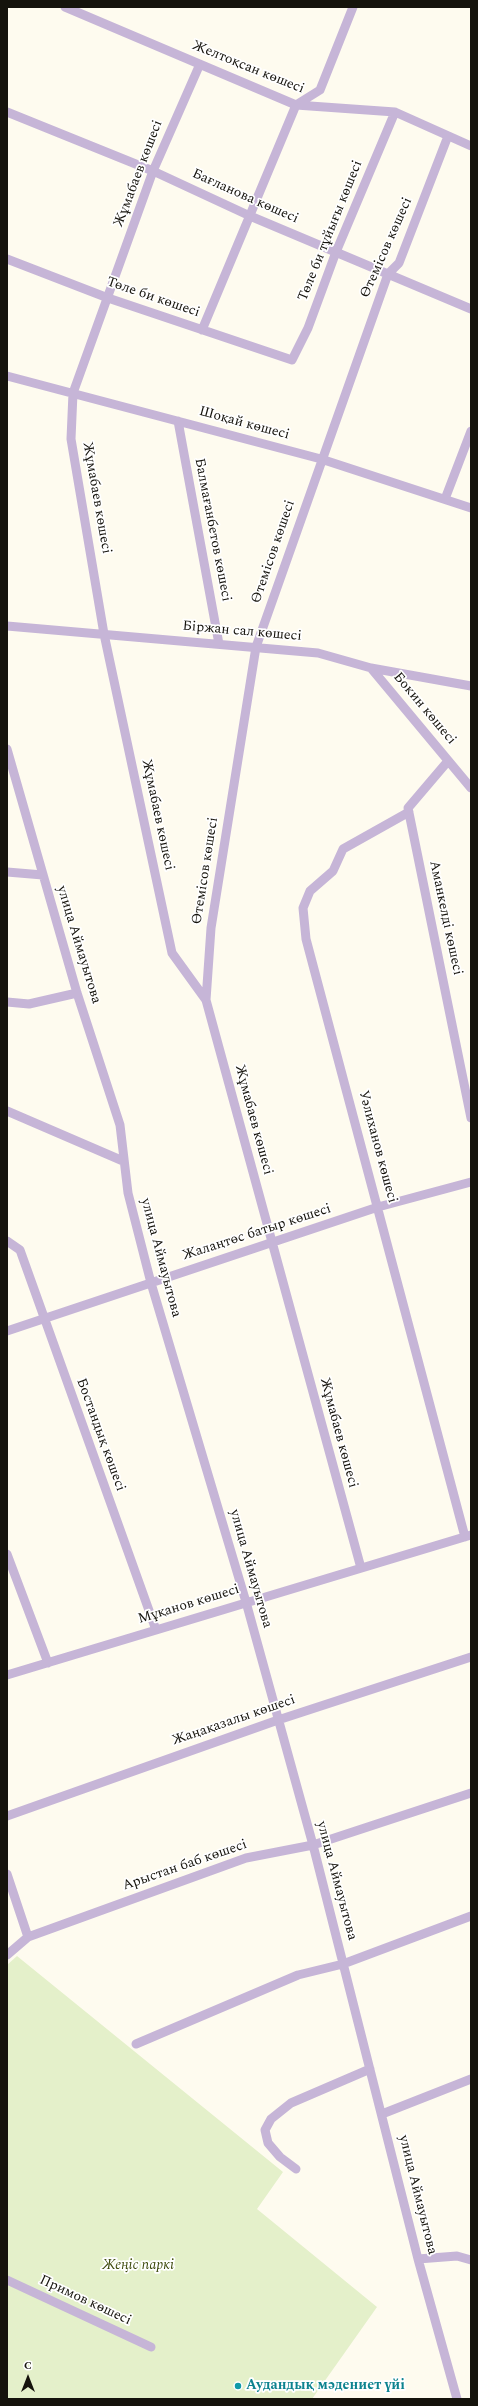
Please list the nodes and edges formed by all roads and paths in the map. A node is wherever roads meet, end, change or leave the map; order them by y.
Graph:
1 (65, 7) edge
2 (353, 7) edge
3 (200, 64) junction
4 (296, 105) junction
5 (7, 112) edge
6 (395, 112) junction
7 (448, 136) junction
8 (471, 146) edge
9 (153, 171) junction
10 (250, 216) junction
11 (336, 252) junction
12 (7, 259) edge
13 (388, 274) junction
14 (108, 298) junction
15 (471, 309) edge
16 (202, 330) junction
17 (292, 360) joint
18 (7, 376) edge
19 (73, 393) junction
20 (178, 421) junction
21 (471, 431) edge
22 (321, 459) junction
23 (445, 499) junction
24 (471, 508) edge
25 (7, 626) edge
26 (104, 634) junction
27 (219, 644) junction
28 (256, 647) junction
29 (371, 668) junction
30 (471, 686) edge
31 (7, 750) edge
32 (448, 760) junction
33 (471, 788) edge
34 (409, 812) junction
35 (7, 872) edge
36 (43, 875) junction
37 (77, 993) junction
38 (206, 1000) junction
39 (7, 1002) edge
40 (7, 1111) edge
41 (471, 1118) edge
42 (123, 1161) junction
43 (471, 1182) edge
44 (378, 1207) junction
45 (7, 1241) edge
46 (272, 1243) junction
47 (151, 1283) junction
48 (43, 1318) junction
49 (7, 1331) edge
50 (468, 1536) edge
51 (7, 1554) edge
52 (361, 1568) junction
53 (246, 1602) junction
54 (156, 1630) junction
55 (471, 1657) edge
56 (48, 1663) junction
57 (7, 1675) edge
58 (278, 1720) junction
59 (471, 1793) edge
60 (7, 1816) edge
61 (312, 1845) junction
62 (7, 1874) edge
63 (471, 1916) edge
64 (28, 1937) junction
65 (7, 1955) edge
66 (343, 1964) junction
67 (136, 2044) dead end
68 (370, 2069) junction
69 (471, 2079) edge
70 (382, 2114) junction
71 (296, 2169) dead end
72 (418, 2259) junction
73 (471, 2260) edge
74 (7, 2280) edge
75 (151, 2347) dead end
76 (457, 2399) edge

1 - 3 street, Желтоқсан көшесі
2 - 4 street
3 - 4 street, Желтоқсан көшесі
3 - 9 street, Жұмабаев көшесі
4 - 6 street, Желтоқсан көшесі
4 - 10 street
5 - 9 street, Бағланова көшесі
6 - 7 street, Желтоқсан көшесі
6 - 11 street, Төле би тұйығы көшесі
7 - 8 street, Желтоқсан көшесі
7 - 13 street, Өтемісов көшесі
9 - 10 street, Бағланова көшесі
9 - 14 street, Жұмабаев көшесі
10 - 11 street, Бағланова көшесі
10 - 16 street
11 - 13 street, Бағланова көшесі
11 - 17 street, Төле би тұйығы көшесі
12 - 14 street, Төле би көшесі
13 - 15 street, Бағланова көшесі
13 - 22 street, Өтемісов көшесі
14 - 16 street, Төле би көшесі
14 - 19 street, Жұмабаев көшесі
16 - 17 street, Төле би көшесі
18 - 19 street, Шоқай көшесі
19 - 20 street, Шоқай көшесі
19 - 26 street, Жұмабаев көшесі
20 - 22 street, Шоқай көшесі
20 - 27 street, Балмағанбетов көшесі
21 - 23 street
22 - 23 street, Шоқай көшесі
22 - 28 street, Өтемісов көшесі
23 - 24 street, Шоқай көшесі
25 - 26 street, Біржан сал көшесі
26 - 27 street, Біржан сал көшесі
26 - 38 street, Жұмабаев көшесі
27 - 28 street, Біржан сал көшесі
28 - 29 street, Біржан сал көшесі
28 - 38 street, Өтемісов көшесі
29 - 30 street, Біржан сал көшесі
29 - 32 street, Бокин көшесі
31 - 36 street, улица Аймауытова
32 - 33 street, Бокин көшесі
32 - 34 street
34 - 41 street, Аманкелді көшесі
34 - 44 street, Уәлиханов көшесі
35 - 36 street
36 - 37 street, улица Аймауытова
37 - 39 street
37 - 42 street, улица Аймауытова
38 - 46 street, Жұмабаев көшесі
40 - 42 street
42 - 47 street, улица Аймауытова
43 - 44 street, Жалаңтөс батыр көшесі
44 - 46 street, Жалаңтөс батыр көшесі
44 - 50 street, Уәлиханов көшесі
45 - 48 street, Бостандық көшесі
46 - 47 street, Жалаңтөс батыр көшесі
46 - 52 street, Жұмабаев көшесі
47 - 48 street, Жалаңтөс батыр көшесі
47 - 53 street, улица Аймауытова
48 - 49 street, Жалаңтөс батыр көшесі
48 - 54 street, Бостандық көшесі
50 - 52 street, Мұқанов көшесі
51 - 56 street
52 - 53 street, Мұқанов көшесі
53 - 54 street, Мұқанов көшесі
53 - 58 street, улица Аймауытова
54 - 56 street, Мұқанов көшесі
55 - 58 street, Жаңақазалы көшесі
56 - 57 street, Мұқанов көшесі
58 - 60 street, Жаңақазалы көшесі
58 - 61 street, улица Аймауытова
59 - 61 street, Арыстан баб көшесі
61 - 64 street, Арыстан баб көшесі
61 - 66 street, улица Аймауытова
62 - 64 street
63 - 66 street
64 - 65 street, Арыстан баб көшесі
66 - 67 street
66 - 68 street, улица Аймауытова
68 - 70 street, улица Аймауытова
68 - 71 street
69 - 70 street
70 - 72 street, улица Аймауытова
72 - 73 street
72 - 76 street, улица Аймауытова
74 - 75 street, Примов көшесі

